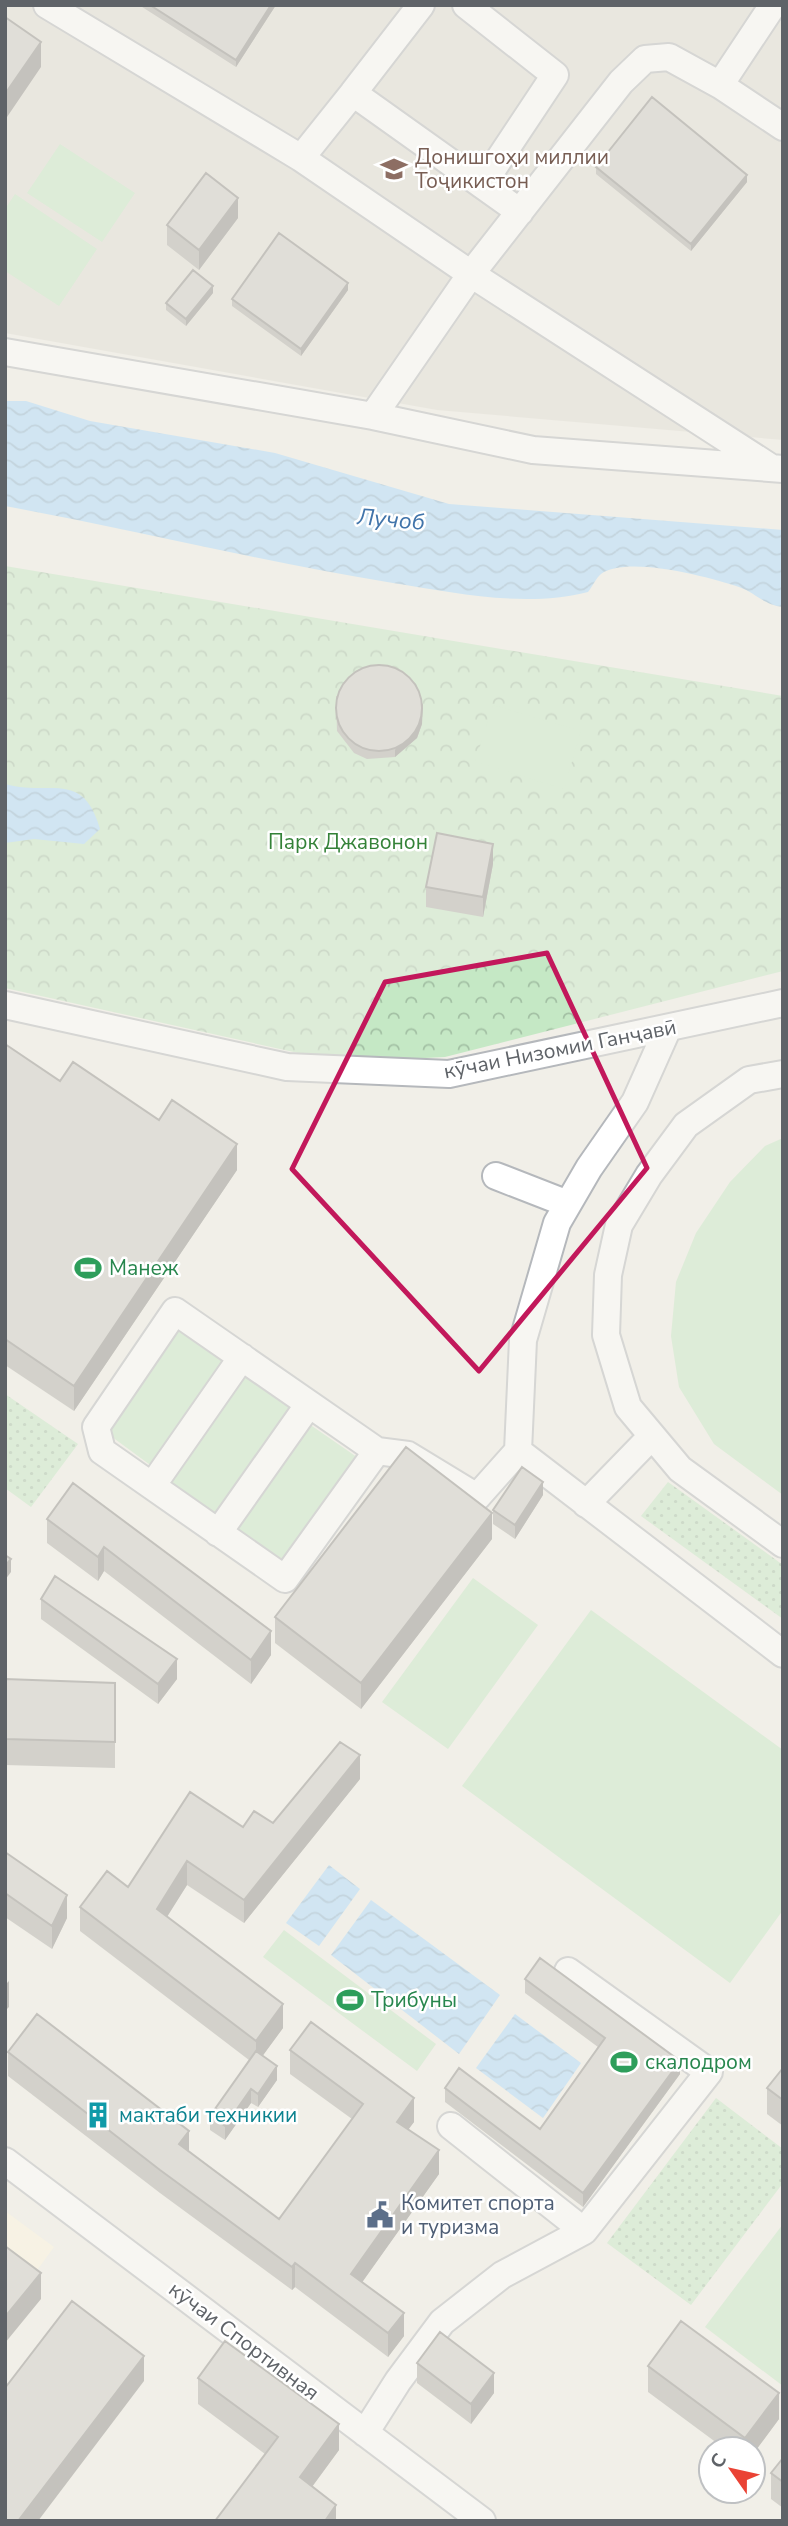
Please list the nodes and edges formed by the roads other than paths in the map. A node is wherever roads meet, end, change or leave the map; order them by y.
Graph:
1 (47, 5) edge
2 (421, 5) edge
3 (466, 5) edge
4 (774, 5) edge
5 (720, 85) junction
6 (353, 93) junction
7 (783, 127) edge
8 (301, 158) junction
9 (482, 185) junction
10 (520, 212) junction
11 (471, 274) junction
12 (5, 352) edge
13 (373, 416) junction
14 (777, 468) edge
15 (783, 1003) edge
16 (5, 1005) edge
17 (668, 1028) junction
18 (783, 1074) edge
19 (496, 1177) dead end
20 (568, 1204) junction
21 (242, 1357) junction
22 (309, 1404) junction
23 (652, 1436) junction
24 (377, 1451) junction
25 (518, 1451) junction
26 (152, 1486) junction
27 (586, 1504) junction
28 (218, 1532) junction
29 (783, 1544) edge
30 (783, 1654) edge
31 (568, 1970) dead end
32 (451, 2126) dead end
33 (5, 2161) edge
34 (584, 2231) junction
35 (365, 2432) junction
36 (482, 2521) edge

1 - 8 street
2 - 6 street
3 - 9 street
4 - 5 street
5 - 7 street
5 - 10 street
6 - 8 street
6 - 9 street
8 - 11 street
9 - 10 street
10 - 11 street
11 - 13 street
11 - 14 street
12 - 13 street
13 - 14 street
15 - 17 street, кӯчаи Низомии Ганҷавӣ
16 - 17 street, кӯчаи Низомии Ганҷавӣ
17 - 20 street
18 - 23 street
19 - 20 street
20 - 25 street
21 - 22 street
21 - 26 street
21 - 26 street
22 - 24 street
22 - 28 street
23 - 27 street
23 - 29 street
24 - 25 street
24 - 28 street
25 - 27 street
26 - 28 street
27 - 30 street
31 - 34 street
32 - 34 street
33 - 35 street, кӯчаи Спортивная
34 - 35 street
35 - 36 street, кӯчаи Спортивная

